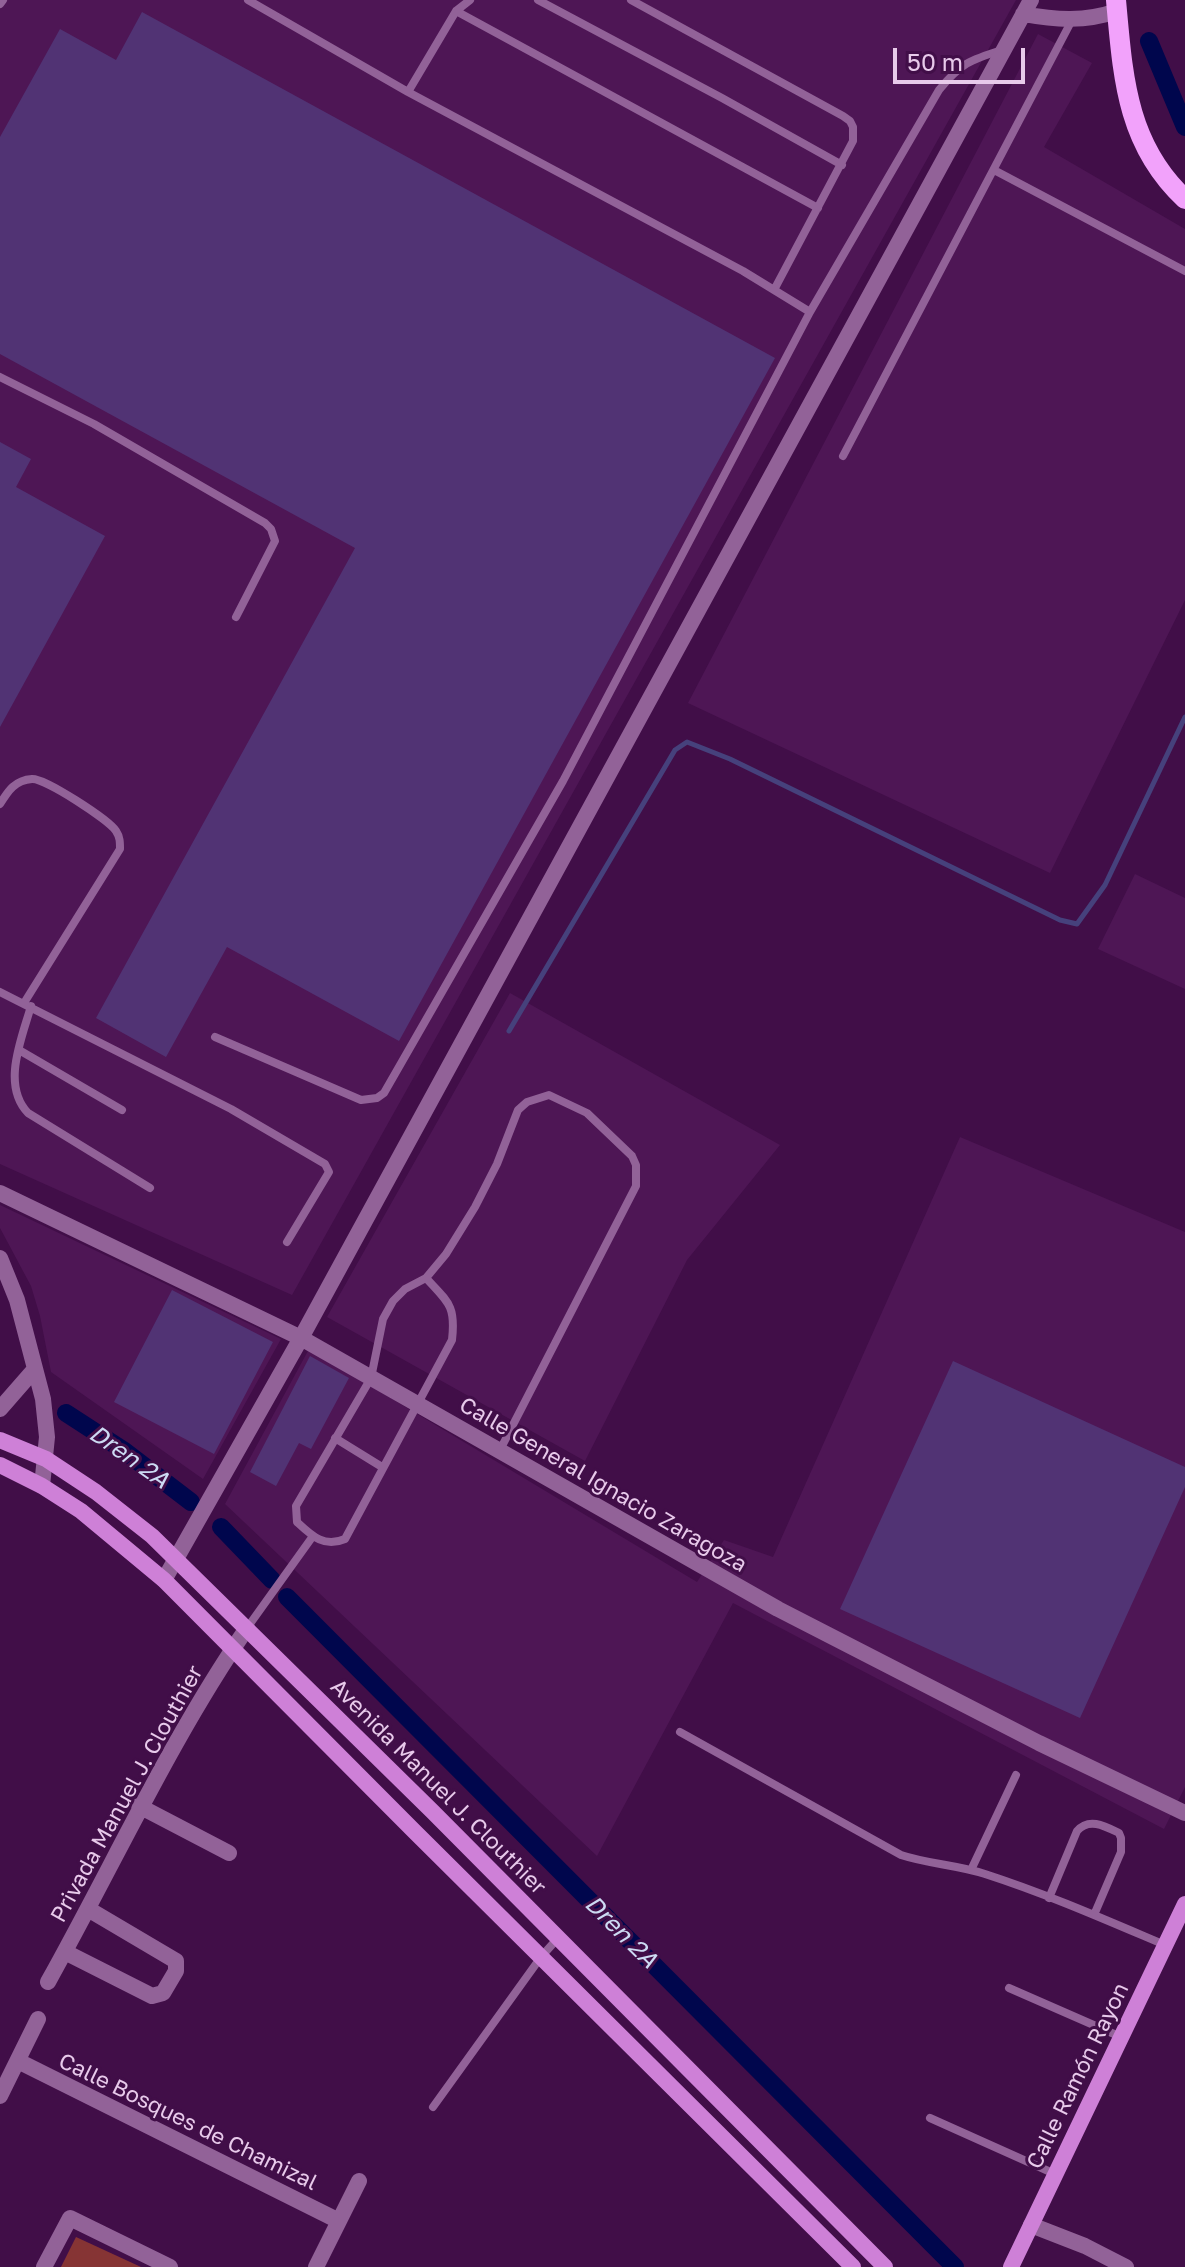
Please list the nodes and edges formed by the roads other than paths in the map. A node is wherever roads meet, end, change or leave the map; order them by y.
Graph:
1 (248, 0) edge
2 (470, 0) edge
3 (538, 0) edge
4 (631, 0) edge
5 (1117, 6) edge
6 (1027, 7) edge
7 (456, 11) junction
8 (1072, 20) junction
9 (1003, 50) junction
10 (408, 92) junction
11 (842, 165) junction
12 (994, 170) junction
13 (1185, 199) edge
14 (818, 208) junction
15 (1185, 271) edge
16 (774, 290) junction
17 (810, 312) junction
18 (0, 377) edge
19 (843, 456) dead end
20 (236, 617) dead end
21 (0, 804) edge
22 (0, 992) edge
23 (28, 1005) junction
24 (215, 1037) dead end
25 (19, 1050) junction
26 (122, 1110) dead end
27 (150, 1188) dead end
28 (0, 1193) edge
29 (287, 1242) dead end
30 (2, 1268) edge
31 (426, 1278) junction
32 (301, 1338) junction
33 (34, 1370) junction
34 (371, 1378) junction
35 (416, 1405) junction
36 (0, 1409) edge
37 (335, 1438) junction
38 (0, 1440) edge
39 (500, 1450) junction
40 (46, 1459) junction
41 (0, 1465) edge
42 (382, 1467) junction
43 (42, 1486) junction
44 (313, 1536) junction
45 (177, 1560) junction
46 (164, 1580) junction
47 (247, 1628) junction
48 (233, 1648) junction
49 (680, 1732) dead end
50 (1016, 1775) dead end
51 (139, 1806) junction
52 (1185, 1813) edge
53 (229, 1853) dead end
54 (971, 1870) junction
55 (1049, 1898) junction
56 (1185, 1904) edge
57 (88, 1909) junction
58 (1094, 1915) junction
59 (558, 1938) junction
60 (1165, 1945) junction
61 (65, 1952) junction
62 (541, 1957) junction
63 (48, 1982) dead end
64 (1009, 1988) dead end
65 (38, 2019) dead end
66 (1121, 2037) junction
67 (18, 2061) junction
68 (0, 2096) edge
69 (433, 2107) dead end
70 (930, 2118) dead end
71 (1055, 2174) junction
72 (359, 2181) dead end
73 (339, 2221) junction
74 (1031, 2225) junction
75 (44, 2267) edge
76 (170, 2267) edge
77 (316, 2267) edge
78 (853, 2267) edge
79 (885, 2267) edge
80 (1011, 2267) edge
81 (1126, 2267) edge

1 - 10 lane
2 - 7 lane
3 - 11 lane
4 - 11 lane
5 - 8 street
5 - 13 main road
6 - 8 street
6 - 9 street
7 - 10 lane
7 - 14 lane
8 - 12 lane
9 - 17 lane
9 - 32 street
10 - 16 lane
11 - 14 lane
12 - 15 lane
12 - 19 lane
14 - 16 lane
16 - 17 lane
17 - 24 lane
18 - 20 lane
21 - 23 lane
22 - 23 lane
23 - 25 lane
23 - 29 lane
25 - 26 lane
25 - 27 lane
28 - 32 street, Calle General Ignacio Zaragoza
30 - 33 street
31 - 34 lane
31 - 35 lane
31 - 39 lane
32 - 34 street, Calle General Ignacio Zaragoza
32 - 45 street
33 - 36 street
33 - 40 street
34 - 35 street, Calle General Ignacio Zaragoza
34 - 37 lane
35 - 39 street, Calle General Ignacio Zaragoza
35 - 42 lane
37 - 42 lane
37 - 44 lane
38 - 40 main road, Avenida Manuel J. Clouthier
39 - 52 street, Calle General Ignacio Zaragoza
40 - 43 street
40 - 45 main road, Avenida Manuel J. Clouthier
41 - 43 main road
42 - 44 lane
43 - 46 main road
44 - 47 lane
45 - 46 street
45 - 47 main road, Avenida Manuel J. Clouthier
46 - 48 main road
47 - 48 street, Privada Manuel J. Clouthier
47 - 59 main road, Avenida Manuel J. Clouthier
48 - 51 street, Privada Manuel J. Clouthier
48 - 62 main road
49 - 54 lane
50 - 54 lane
51 - 53 street
51 - 57 street, Privada Manuel J. Clouthier
54 - 55 lane
55 - 58 lane
55 - 58 lane
56 - 60 main road, Calle Ramón Rayon
57 - 61 street, Privada Manuel J. Clouthier
57 - 61 street
58 - 60 lane
59 - 62 lane
59 - 79 main road, Avenida Manuel J. Clouthier
60 - 66 main road, Calle Ramón Rayon
61 - 63 street, Privada Manuel J. Clouthier
62 - 69 lane
62 - 78 main road
64 - 66 lane
65 - 67 street
66 - 71 main road, Calle Ramón Rayon
67 - 68 street
67 - 73 street, Calle Bosques de Chamizal
70 - 71 lane
71 - 74 main road, Calle Ramón Rayon
72 - 73 street
73 - 77 street
74 - 80 main road, Calle Ramón Rayon
74 - 81 street
75 - 76 street

